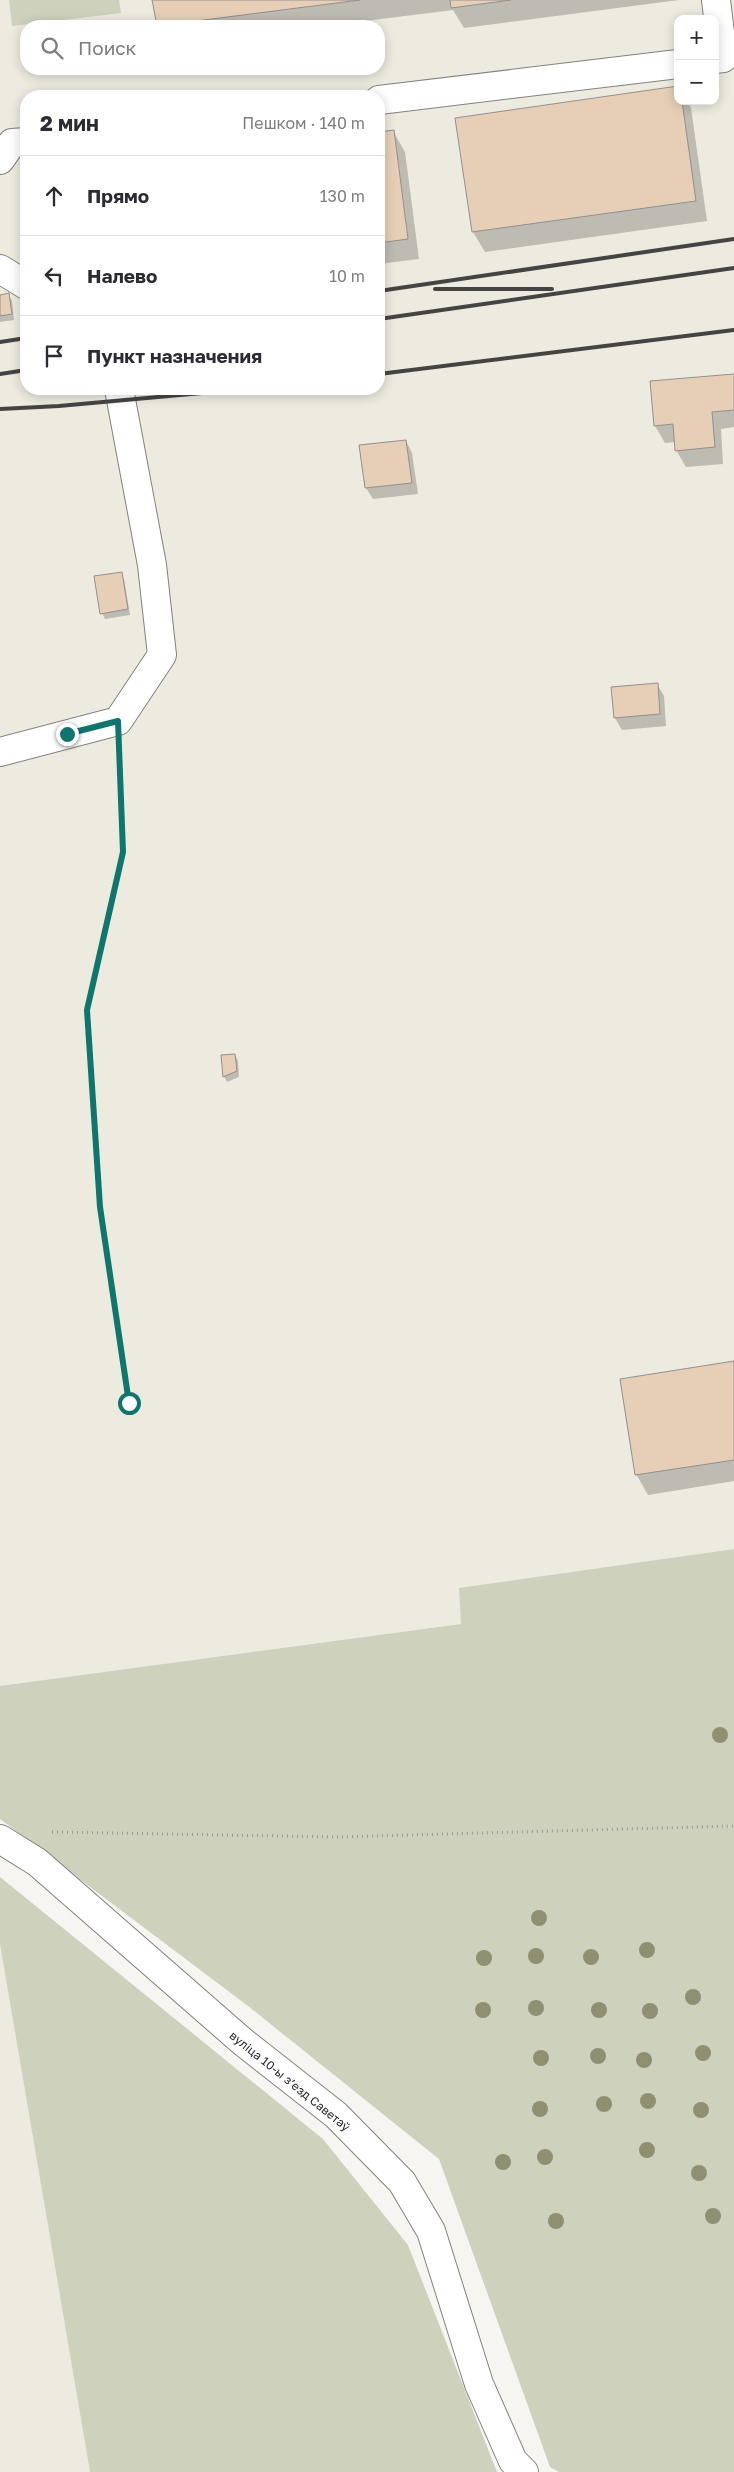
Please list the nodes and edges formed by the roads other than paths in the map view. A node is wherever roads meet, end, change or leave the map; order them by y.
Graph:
1 (716, 0) edge
2 (724, 58) edge
3 (674, 64) edge
4 (385, 99) edge
5 (20, 142) edge
6 (0, 160) edge
7 (0, 269) edge
8 (20, 281) edge
9 (120, 395) edge
10 (0, 752) edge
11 (0, 1840) edge
12 (524, 2472) edge

1 - 2 street
3 - 4 street
5 - 6 street
7 - 8 street
9 - 10 street
11 - 12 street, вуліца 10-ы зʼезд Саветаў

